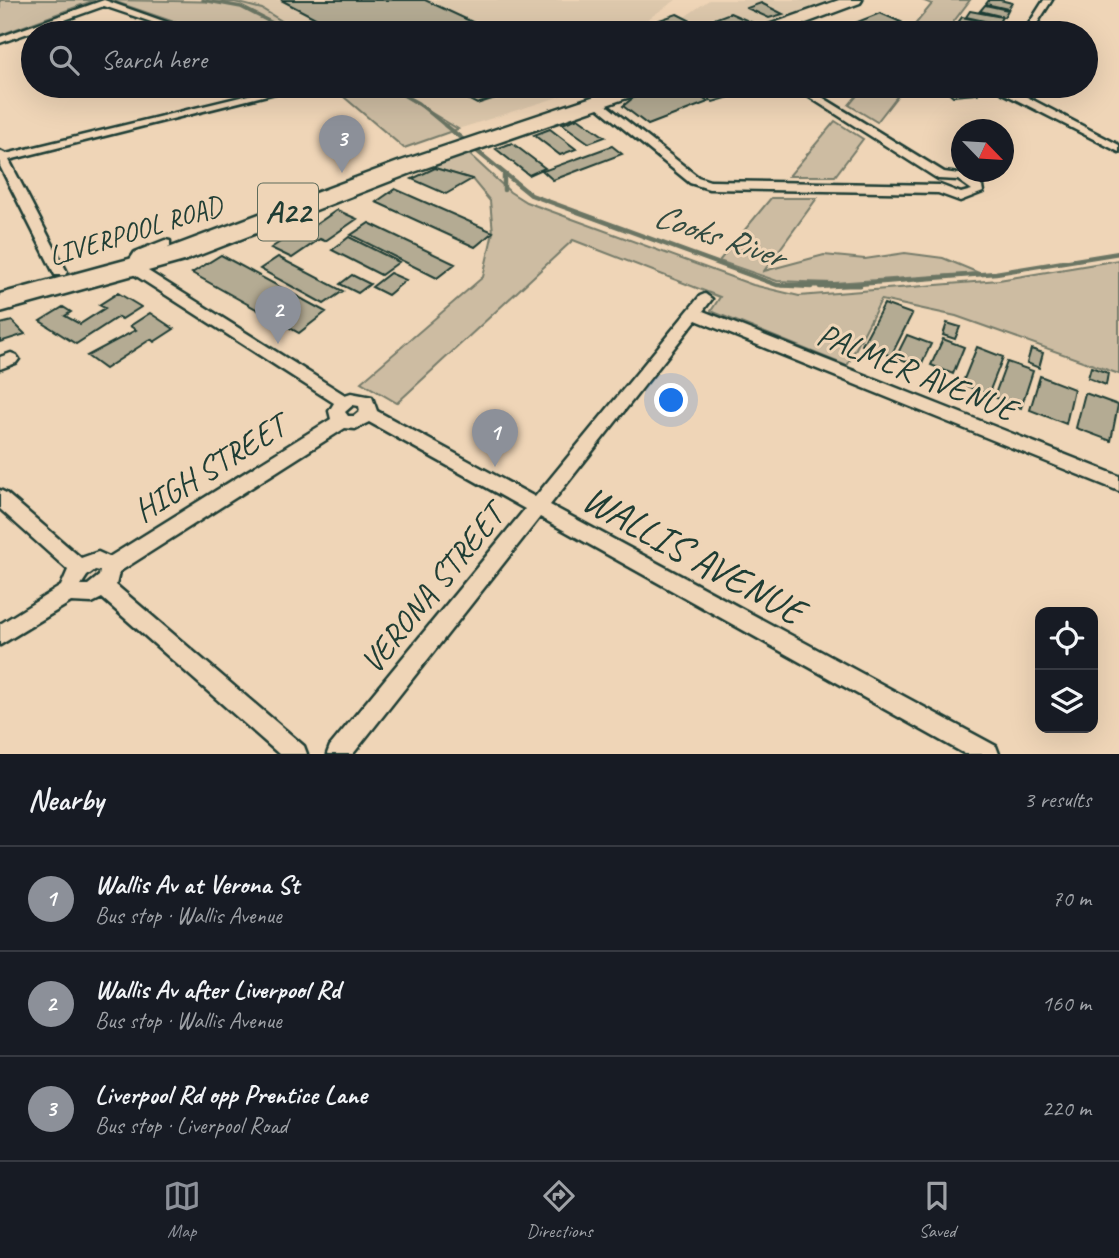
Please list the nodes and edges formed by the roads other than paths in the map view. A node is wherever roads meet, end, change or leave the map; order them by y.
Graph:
1 (854, 0) edge
2 (1048, 0) edge
3 (873, 2) edge
4 (53, 21) edge
5 (157, 21) edge
6 (796, 21) edge
7 (820, 21) edge
8 (1035, 21) edge
9 (21, 33) edge
10 (0, 40) edge
11 (248, 98) edge
12 (584, 98) edge
13 (608, 98) edge
14 (815, 98) edge
15 (1019, 98) edge
16 (596, 102) junction
17 (489, 134) junction
18 (1119, 149) edge
19 (440, 150) junction
20 (1, 157) edge
21 (125, 262) junction
22 (60, 272) junction
23 (0, 289) edge
24 (0, 303) edge
25 (699, 306) joint
26 (344, 402) junction
27 (368, 414) junction
28 (342, 421) junction
29 (1119, 484) edge
30 (0, 499) edge
31 (537, 508) junction
32 (80, 569) junction
33 (107, 577) junction
34 (72, 590) junction
35 (0, 635) edge
36 (296, 754) edge
37 (338, 754) edge
38 (988, 754) edge

1 - 6 highway
2 - 8 street
3 - 7 highway
4 - 5 street
9 - 10 street
11 - 20 street
12 - 17 highway, LIVERPOOL ROAD / A22
13 - 16 highway, LIVERPOOL ROAD / A22
14 - 16 street
15 - 18 street
16 - 17 highway, LIVERPOOL ROAD / A22
17 - 19 highway, LIVERPOOL ROAD / A22
19 - 21 highway, LIVERPOOL ROAD / A22
19 - 21 highway, LIVERPOOL ROAD / A22
20 - 22 street
21 - 22 highway, LIVERPOOL ROAD / A22
21 - 24 highway, LIVERPOOL ROAD / A22
21 - 26 street
22 - 23 highway, LIVERPOOL ROAD / A22
25 - 29 street, PALMER AVENUE
25 - 31 street, VERONA STREET
26 - 27 street
26 - 28 street
27 - 28 street
27 - 31 street, WALLIS AVENUE
28 - 33 street, HIGH STREET
30 - 32 street
31 - 37 street, VERONA STREET
31 - 38 street, WALLIS AVENUE
32 - 33 street
32 - 34 street
33 - 34 street
33 - 36 street
34 - 35 street

